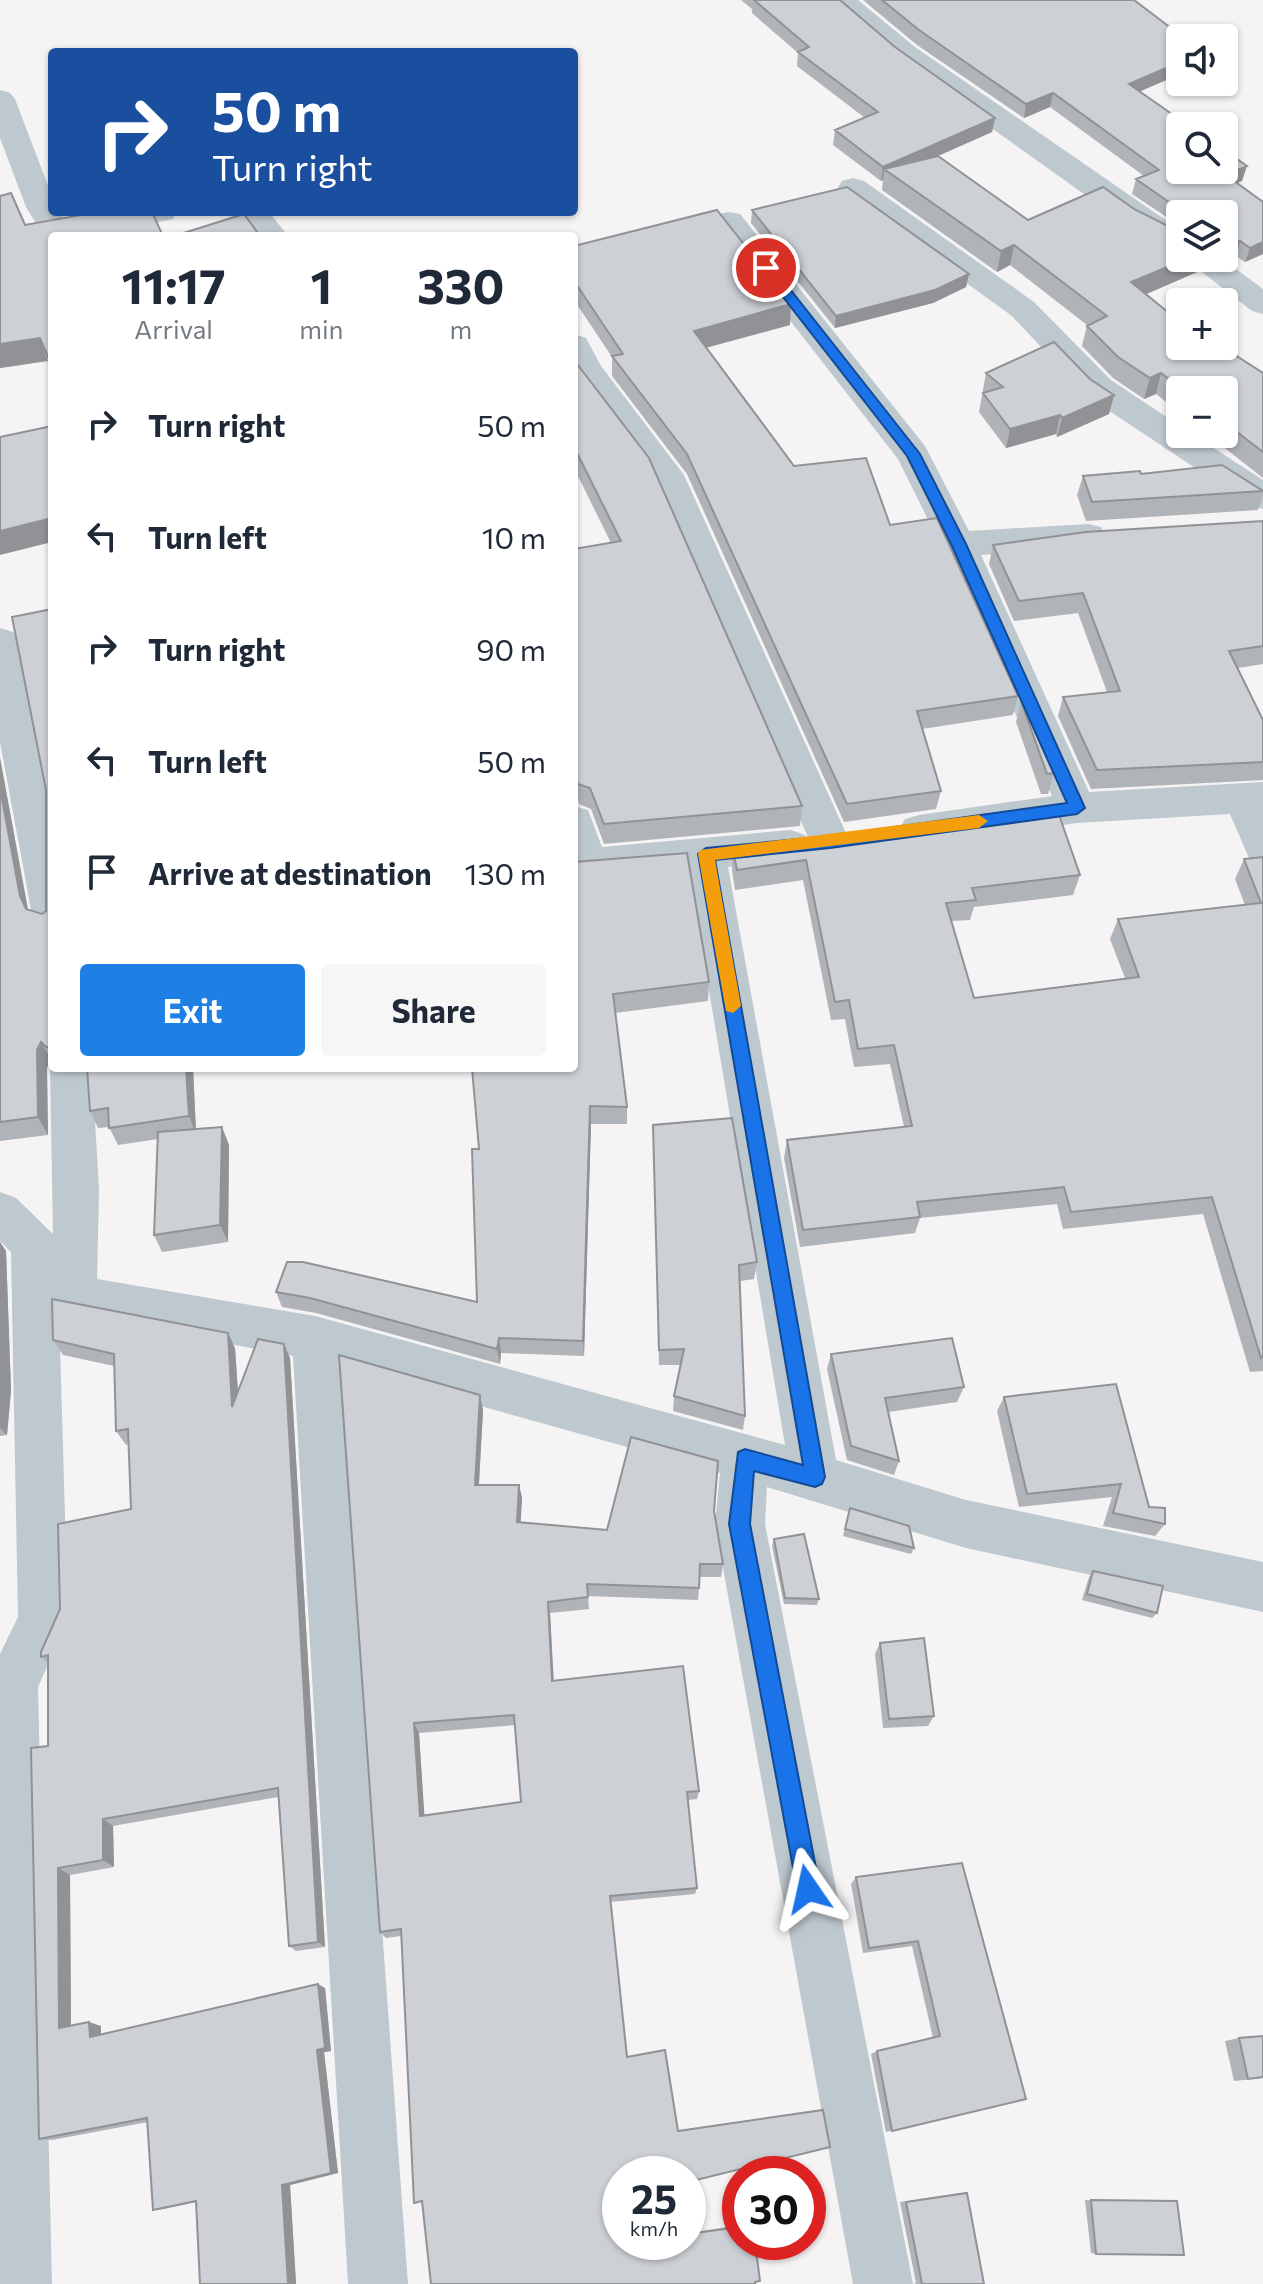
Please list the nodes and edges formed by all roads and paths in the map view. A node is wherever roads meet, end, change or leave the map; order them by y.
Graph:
1 (841, 0) edge
2 (0, 99) edge
3 (853, 187) edge
4 (143, 216) edge
5 (256, 216) edge
6 (729, 221) edge
7 (57, 232) edge
8 (67, 232) edge
9 (269, 232) edge
10 (1166, 235) edge
11 (1219, 272) edge
12 (1263, 304) edge
13 (578, 353) edge
14 (1258, 516) edge
15 (1126, 534) edge
16 (958, 544) junction
17 (0, 641) edge
18 (1253, 798) edge
19 (1077, 808) junction
20 (856, 838) junction
21 (1263, 847) edge
22 (706, 854) junction
23 (580, 864) edge
24 (48, 894) edge
25 (71, 1072) edge
26 (0, 1212) edge
27 (34, 1244) junction
28 (74, 1296) junction
29 (315, 1338) junction
30 (745, 1459) junction
31 (815, 1477) junction
32 (1263, 1587) edge
33 (6, 1686) edge
34 (22, 2284) edge
35 (378, 2284) edge
36 (883, 2284) edge

1 - 10 street
2 - 7 street
3 - 14 street
4 - 8 street
5 - 9 street
6 - 16 street
11 - 12 street
13 - 20 street
15 - 16 street
16 - 19 street
17 - 24 street
18 - 19 street
18 - 21 street
19 - 20 street
20 - 22 street
22 - 23 street
22 - 31 street
25 - 28 street
26 - 27 street
27 - 28 street
27 - 33 street
28 - 29 street
29 - 30 street
29 - 35 street
30 - 31 street
30 - 36 street
31 - 32 street
33 - 34 street

